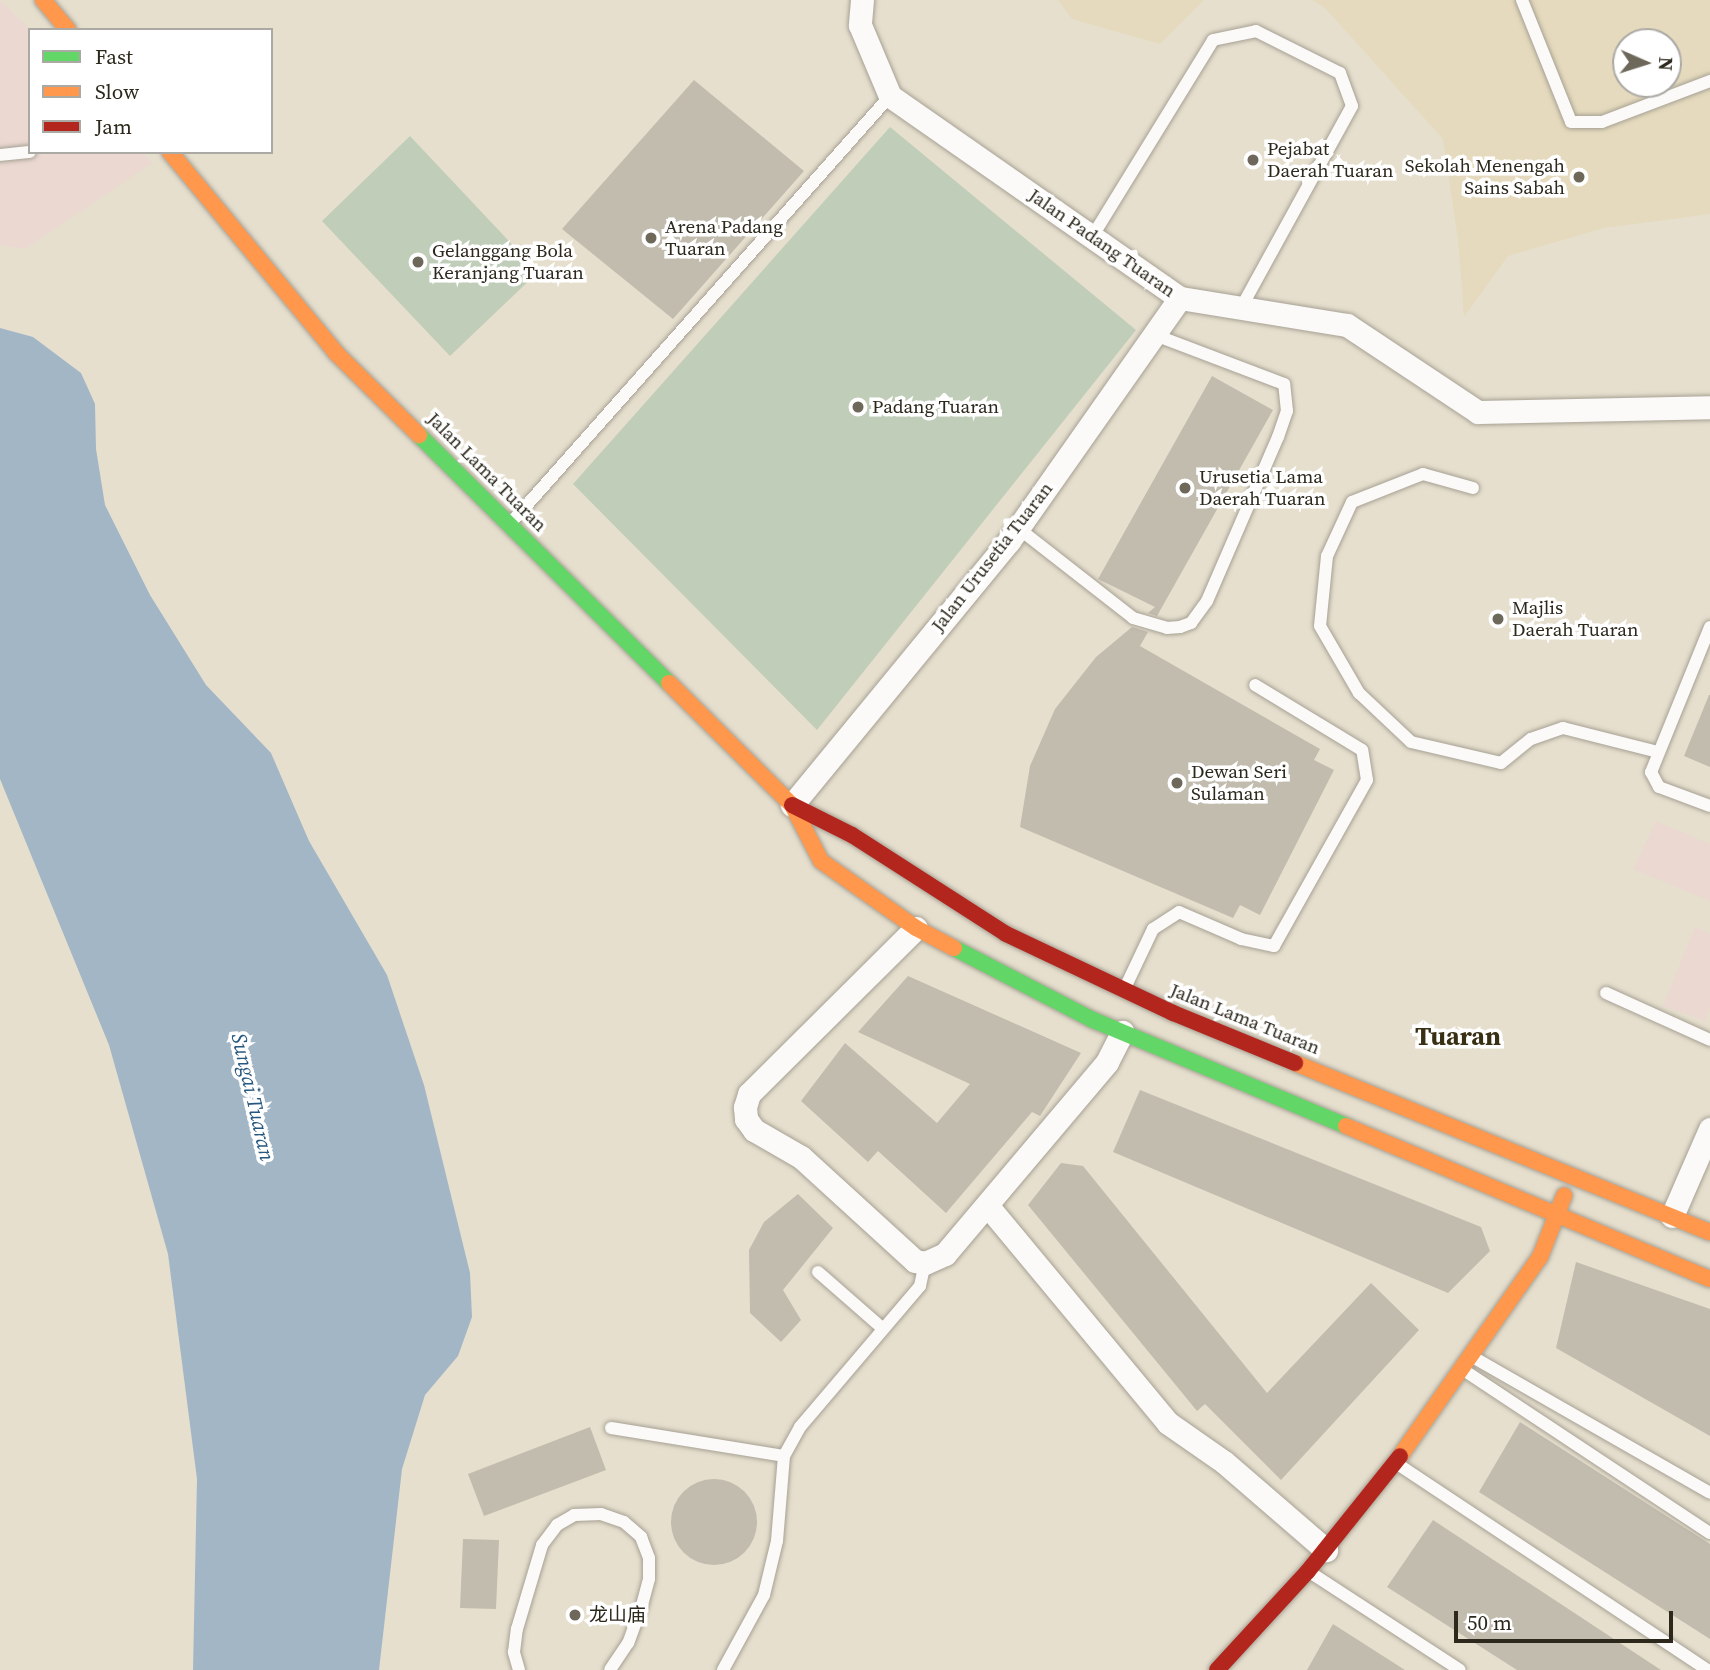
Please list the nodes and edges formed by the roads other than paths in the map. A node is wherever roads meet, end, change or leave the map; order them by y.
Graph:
1 (43, 0) edge
2 (862, 0) edge
3 (1522, 0) edge
4 (66, 28) edge
5 (1710, 80) edge
6 (890, 96) junction
7 (28, 152) edge
8 (172, 154) edge
9 (0, 155) edge
10 (1093, 237) junction
11 (1180, 298) junction
12 (1241, 308) junction
13 (1155, 335) junction
14 (1710, 407) edge
15 (1473, 488) dead end
16 (510, 524) junction
17 (1018, 528) junction
18 (1710, 627) edge
19 (1705, 652) edge
20 (1255, 685) dead end
21 (1658, 752) junction
22 (792, 806) junction
23 (1710, 806) edge
24 (916, 929) junction
25 (1124, 991) junction
26 (1606, 993) dead end
27 (1122, 1032) junction
28 (1710, 1040) edge
29 (1710, 1129) edge
30 (1574, 1176) junction
31 (987, 1205) junction
32 (1556, 1214) junction
33 (1672, 1216) junction
34 (1708, 1224) edge
35 (1540, 1257) junction
36 (925, 1263) junction
37 (1679, 1266) junction
38 (818, 1272) dead end
39 (1710, 1279) edge
40 (883, 1329) junction
41 (1466, 1362) junction
42 (611, 1428) dead end
43 (784, 1456) junction
44 (1395, 1463) junction
45 (1710, 1493) edge
46 (1710, 1533) edge
47 (1326, 1550) junction
48 (1308, 1571) junction
49 (519, 1670) edge
50 (610, 1670) edge
51 (723, 1670) edge
52 (1218, 1670) edge
53 (1460, 1670) edge
54 (1708, 1670) edge

1 - 4 street
2 - 6 street
3 - 5 lane
6 - 10 street, Jalan Padang Tuaran
6 - 16 lane
7 - 9 lane
8 - 16 street, Jalan Lama Tuaran
10 - 11 street, Jalan Padang Tuaran
10 - 12 lane
11 - 12 street, Jalan Padang Tuaran
11 - 13 street, Jalan Urusetia Tuaran
12 - 14 street, Jalan Padang Tuaran
13 - 17 street, Jalan Urusetia Tuaran
13 - 17 lane
15 - 21 lane
16 - 22 street, Jalan Lama Tuaran
17 - 22 street, Jalan Urusetia Tuaran
18 - 19 lane
19 - 21 lane
20 - 25 lane
21 - 23 lane
22 - 24 street, Jalan Lama Tuaran
22 - 25 street, Jalan Lama Tuaran
24 - 27 street, Jalan Lama Tuaran
24 - 36 street
25 - 30 street, Jalan Lama Tuaran
26 - 28 lane
27 - 31 street
27 - 32 street, Jalan Lama Tuaran
29 - 33 street
30 - 32 street
30 - 33 street, Jalan Lama Tuaran
31 - 36 street
31 - 47 street
32 - 35 street
32 - 37 street, Jalan Lama Tuaran
33 - 34 street, Jalan Lama Tuaran
34 - 37 street
35 - 37 street
35 - 41 street
36 - 40 lane
37 - 39 street
38 - 40 lane
40 - 43 lane
41 - 44 street
41 - 45 lane
41 - 46 lane
42 - 43 lane
43 - 51 lane
44 - 47 street
44 - 54 lane
47 - 48 street
48 - 52 street
48 - 53 lane
49 - 50 lane

